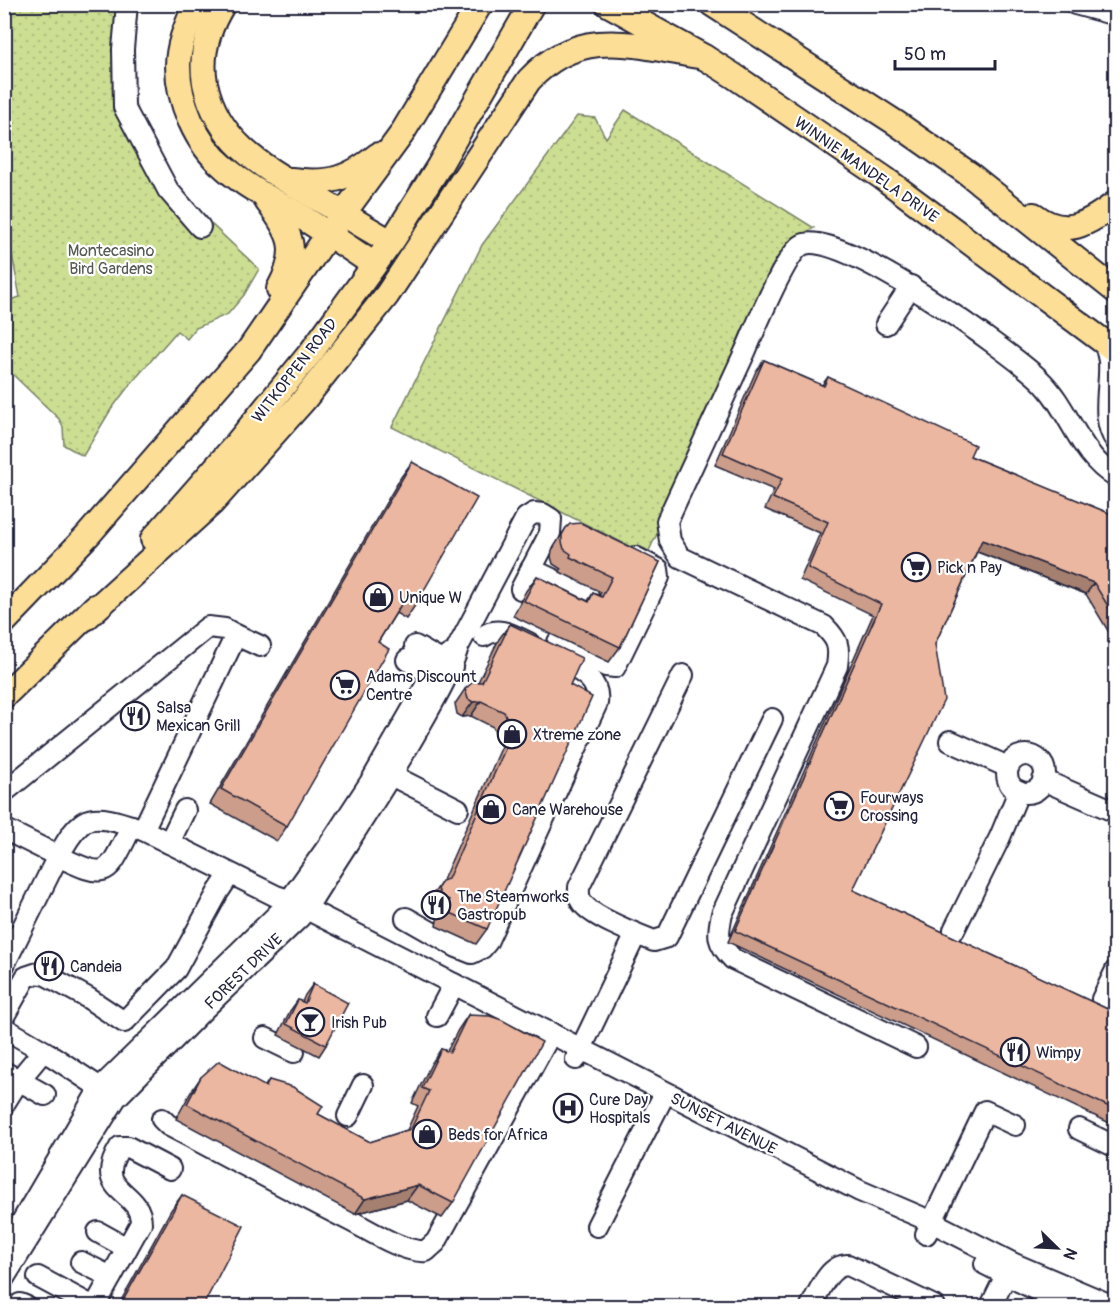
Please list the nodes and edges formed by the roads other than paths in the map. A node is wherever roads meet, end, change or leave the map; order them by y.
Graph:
1 (127, 4) edge
2 (196, 4) edge
3 (223, 4) edge
4 (532, 4) edge
5 (608, 4) edge
6 (712, 4) edge
7 (1076, 4) edge
8 (480, 5) edge
9 (1116, 15) edge
10 (704, 57) junction
11 (401, 135) junction
12 (969, 174) junction
13 (283, 178) junction
14 (262, 193) junction
15 (1116, 203) edge
16 (343, 213) junction
17 (200, 227) dead end
18 (329, 233) junction
19 (392, 242) junction
20 (374, 264) junction
21 (911, 286) junction
22 (1116, 291) edge
23 (886, 324) dead end
24 (1110, 346) edge
25 (249, 350) junction
26 (1113, 431) edge
27 (1116, 477) edge
28 (620, 549) edge
29 (531, 569) junction
30 (521, 589) dead end
31 (588, 596) dead end
32 (86, 618) junction
33 (4, 622) edge
34 (236, 635) junction
35 (484, 636) dead end
36 (558, 642) dead end
37 (260, 646) dead end
38 (411, 653) dead end
39 (442, 671) junction
40 (683, 675) dead end
41 (4, 696) edge
42 (772, 719) dead end
43 (950, 741) dead end
44 (1008, 767) junction
45 (386, 772) junction
46 (1043, 780) junction
47 (1019, 791) junction
48 (4, 792) edge
49 (458, 809) dead end
50 (185, 810) dead end
51 (1116, 812) edge
52 (137, 828) junction
53 (4, 829) edge
54 (169, 843) junction
55 (58, 856) junction
56 (230, 874) junction
57 (291, 906) junction
58 (406, 918) dead end
59 (954, 930) dead end
60 (636, 934) junction
61 (4, 965) edge
62 (1116, 970) edge
63 (451, 990) junction
64 (1102, 999) dead end
65 (4, 1016) edge
66 (437, 1016) dead end
67 (4, 1028) edge
68 (265, 1038) dead end
69 (548, 1039) junction
70 (916, 1047) dead end
71 (43, 1051) junction
72 (294, 1052) dead end
73 (578, 1054) junction
74 (12, 1076) edge
75 (363, 1085) dead end
76 (108, 1093) junction
77 (45, 1095) dead end
78 (663, 1097) junction
79 (4, 1104) edge
80 (348, 1116) dead end
81 (162, 1119) dead end
82 (1015, 1125) dead end
83 (1079, 1129) dead end
84 (1116, 1147) edge
85 (170, 1169) dead end
86 (944, 1194) junction
87 (897, 1207) junction
88 (597, 1226) dead end
89 (928, 1228) junction
90 (98, 1232) dead end
91 (127, 1248) junction
92 (4, 1252) edge
93 (81, 1262) dead end
94 (1009, 1269) junction
95 (38, 1277) dead end
96 (111, 1277) junction
97 (4, 1278) edge
98 (94, 1306) edge
99 (811, 1306) edge
100 (934, 1306) edge
101 (991, 1306) edge
102 (1068, 1306) edge
103 (1113, 1306) edge

1 - 17 street
2 - 14 main road
3 - 13 main road
4 - 19 main road, WITKOPPEN ROAD
5 - 10 main road, WINNIE MANDELA DRIVE
6 - 12 main road
7 - 9 street
8 - 11 main road
10 - 24 main road, WINNIE MANDELA DRIVE
10 - 32 main road
11 - 13 main road
11 - 16 main road
12 - 15 main road
12 - 22 main road
13 - 16 main road
14 - 18 main road
14 - 25 main road
16 - 18 main road
16 - 19 main road
18 - 20 main road
18 - 25 main road
19 - 20 main road, WITKOPPEN ROAD
20 - 32 main road, WITKOPPEN ROAD
21 - 23 street
21 - 27 street
21 - 70 street
24 - 26 street
25 - 33 main road
28 - 36 street
29 - 30 street, FOREST DRIVE
29 - 31 street
29 - 39 street, FOREST DRIVE
32 - 41 main road, WITKOPPEN ROAD
34 - 37 street
34 - 48 street
34 - 52 street
35 - 58 street
38 - 39 street
39 - 45 street, FOREST DRIVE
40 - 60 street
42 - 60 street
43 - 44 street
44 - 46 street
44 - 47 street
45 - 49 street
45 - 57 street, FOREST DRIVE
46 - 47 street
46 - 51 street
47 - 59 street
50 - 54 street
52 - 54 street, SUNSET AVENUE
52 - 55 street, SUNSET AVENUE
52 - 55 street
53 - 55 street
54 - 56 street, SUNSET AVENUE
55 - 61 street, SUNSET AVENUE
56 - 57 street, SUNSET AVENUE
56 - 65 street
57 - 63 street, SUNSET AVENUE
57 - 76 street, FOREST DRIVE
60 - 73 street
62 - 64 street
63 - 66 street
63 - 69 street, SUNSET AVENUE
67 - 71 street
68 - 72 street
69 - 73 street, SUNSET AVENUE
69 - 81 street
71 - 74 street
71 - 76 street
73 - 78 street, SUNSET AVENUE
74 - 77 street
74 - 79 street
75 - 80 street
76 - 92 street, FOREST DRIVE
76 - 97 street, FOREST DRIVE
78 - 87 street, SUNSET AVENUE
78 - 88 street
78 - 89 street, SUNSET AVENUE
82 - 86 street
83 - 84 street
85 - 91 street
86 - 87 street
86 - 89 street
87 - 89 street, SUNSET AVENUE
89 - 94 street, SUNSET AVENUE
90 - 91 street
91 - 96 street
93 - 96 street
94 - 101 street
94 - 102 street, SUNSET AVENUE
94 - 103 street, SUNSET AVENUE
95 - 98 street
96 - 98 street
99 - 100 street

